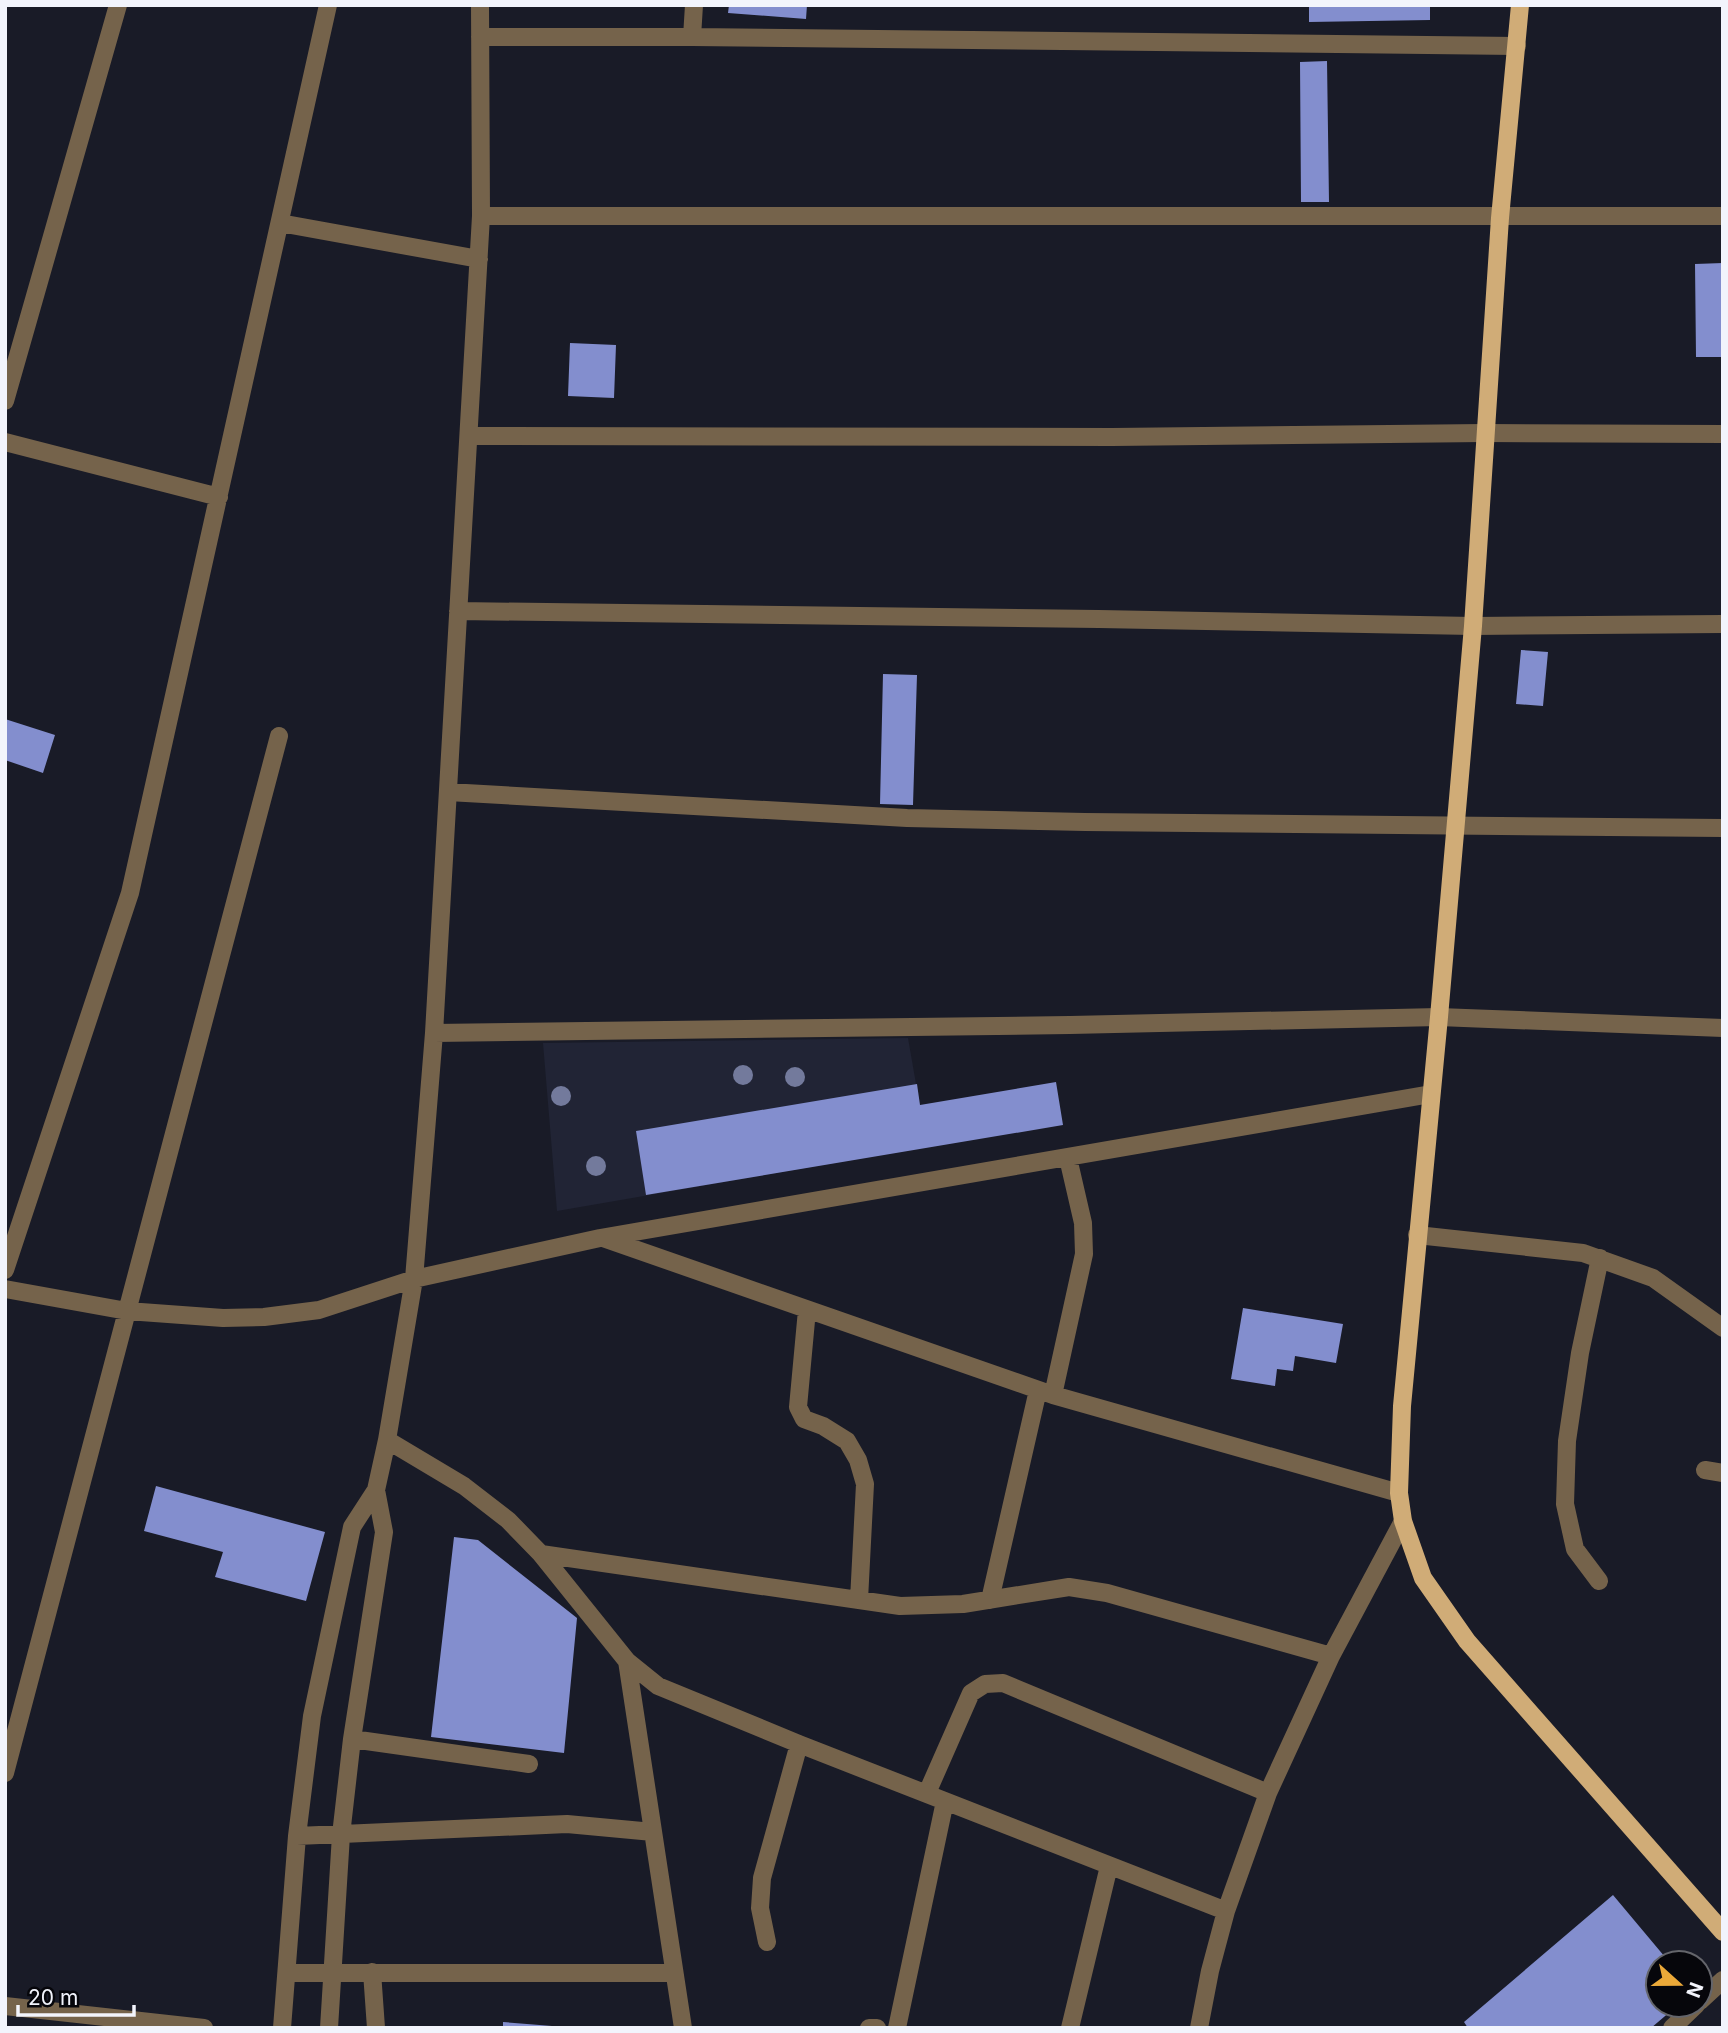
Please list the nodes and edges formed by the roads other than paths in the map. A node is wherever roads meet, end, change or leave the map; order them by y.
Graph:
1 (118, 5) edge
2 (328, 5) edge
3 (480, 5) edge
4 (694, 5) edge
5 (1520, 5) edge
6 (480, 37) junction
7 (692, 37) junction
8 (1517, 46) junction
9 (481, 216) junction
10 (1723, 216) edge
11 (1500, 218) junction
12 (280, 223) junction
13 (479, 259) junction
14 (5, 401) edge
15 (1485, 433) junction
16 (1723, 434) edge
17 (468, 436) junction
18 (5, 442) edge
19 (219, 497) junction
20 (458, 611) junction
21 (1723, 624) edge
22 (1473, 626) junction
23 (279, 736) dead end
24 (448, 792) junction
25 (1455, 825) junction
26 (1723, 828) edge
27 (1439, 1017) junction
28 (1723, 1028) edge
29 (434, 1033) junction
30 (1431, 1094) junction
31 (1068, 1158) junction
32 (1417, 1235) junction
33 (600, 1238) junction
34 (1600, 1258) junction
35 (5, 1270) edge
36 (414, 1279) junction
37 (5, 1289) edge
38 (807, 1310) junction
39 (127, 1311) junction
40 (1723, 1328) edge
41 (1045, 1393) junction
42 (387, 1440) junction
43 (376, 1490) junction
44 (1399, 1493) junction
45 (1403, 1521) junction
46 (541, 1553) junction
47 (1599, 1581) dead end
48 (859, 1600) junction
49 (990, 1600) junction
50 (1331, 1657) junction
51 (627, 1661) junction
52 (352, 1739) junction
53 (799, 1744) junction
54 (529, 1764) dead end
55 (5, 1773) edge
56 (927, 1793) junction
57 (1268, 1793) junction
58 (945, 1801) junction
59 (653, 1832) junction
60 (341, 1835) junction
61 (297, 1836) junction
62 (1109, 1866) junction
63 (1226, 1911) junction
64 (1723, 1932) edge
65 (767, 1942) dead end
66 (372, 1972) junction
67 (288, 1973) junction
68 (333, 1973) junction
69 (674, 1973) junction
70 (5, 2006) edge
71 (143, 2025) edge
72 (204, 2028) edge
73 (282, 2028) edge
74 (329, 2028) edge
75 (376, 2028) edge
76 (682, 2028) edge
77 (869, 2028) edge
78 (877, 2028) edge
79 (897, 2028) edge
80 (1070, 2028) edge
81 (1199, 2028) edge

1 - 14 street
2 - 12 street
3 - 6 street
4 - 7 street
5 - 8 main road
6 - 7 street
6 - 9 street
7 - 8 street
8 - 11 main road
9 - 11 street
9 - 13 street
10 - 11 street
11 - 15 main road
12 - 13 street
12 - 19 street
13 - 17 street
15 - 16 street
15 - 17 street
15 - 22 main road
17 - 20 street
18 - 19 street
19 - 35 street
20 - 22 street
20 - 24 street
21 - 22 street
22 - 25 main road
23 - 39 street
24 - 25 street
24 - 29 street
25 - 26 street
25 - 27 main road
27 - 28 street
27 - 29 street
27 - 30 main road
29 - 36 street
30 - 31 street
30 - 32 main road
31 - 33 street
31 - 41 street
32 - 34 street
32 - 44 main road
33 - 36 street
33 - 38 street
34 - 40 street
34 - 47 street
36 - 39 street
36 - 42 street
37 - 39 street
38 - 41 street
38 - 48 street
39 - 55 street
41 - 44 street
41 - 49 street
42 - 43 street
42 - 46 street
43 - 52 street
43 - 61 street
44 - 45 main road
45 - 50 street
45 - 64 main road
46 - 48 street
46 - 51 street
48 - 49 street
49 - 50 street
50 - 57 street
51 - 53 street
51 - 59 street
52 - 54 street
52 - 60 street
53 - 56 street
53 - 65 street
56 - 57 street
56 - 58 street
57 - 63 street
58 - 62 street
58 - 79 street
59 - 60 street
59 - 69 street
60 - 61 street
60 - 68 street
61 - 67 street
62 - 63 street
62 - 80 street
63 - 81 street
66 - 68 street
66 - 69 street
66 - 75 street
67 - 68 street
67 - 73 street
68 - 74 street
69 - 76 street
70 - 71 street
71 - 72 street
77 - 78 street

